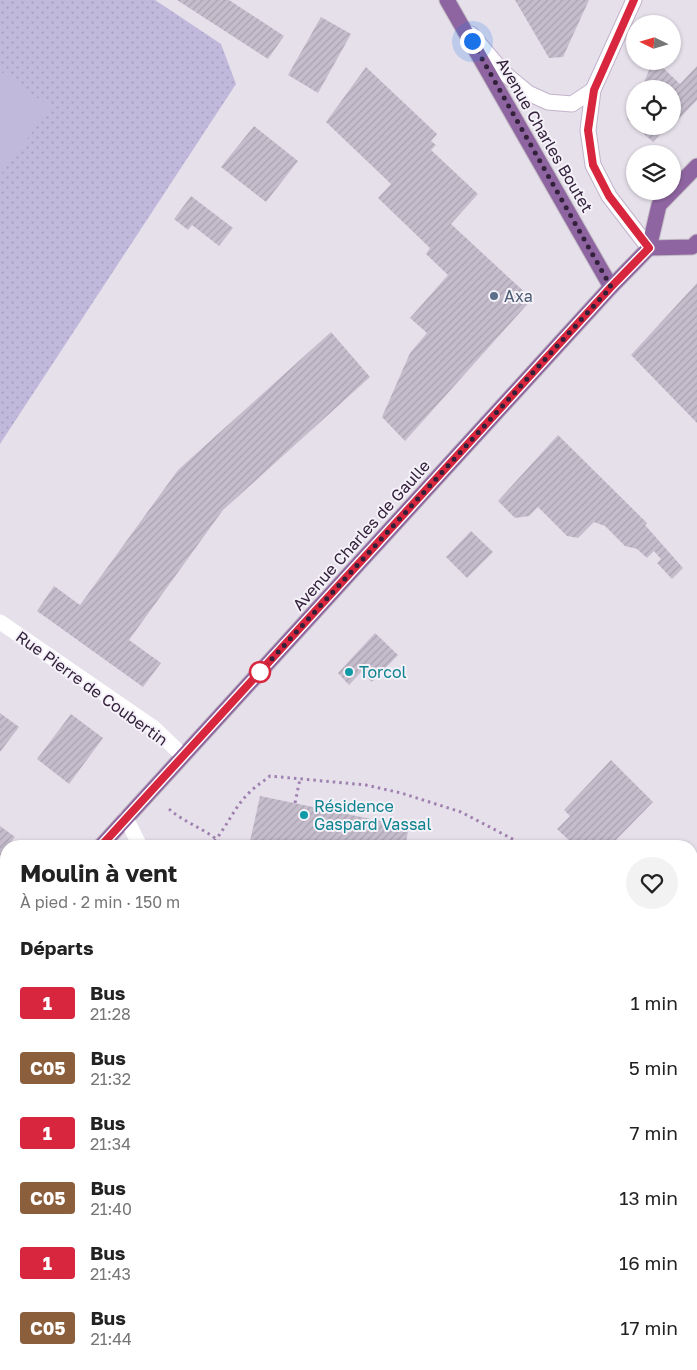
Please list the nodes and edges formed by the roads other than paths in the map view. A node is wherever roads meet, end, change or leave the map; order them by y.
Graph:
1 (447, 0) edge
2 (634, 0) edge
3 (463, 25) junction
4 (594, 90) junction
5 (697, 166) edge
6 (697, 242) edge
7 (649, 248) junction
8 (611, 287) junction
9 (0, 622) edge
10 (183, 756) junction
11 (126, 818) junction
12 (106, 840) edge
13 (137, 840) edge

1 - 3 main road, Avenue Charles Boutet
2 - 4 street
3 - 4 street
3 - 8 main road, Avenue Charles Boutet
4 - 7 street
5 - 7 main road
6 - 7 main road
7 - 8 main road, Avenue Charles de Gaulle
8 - 10 main road, Avenue Charles de Gaulle
9 - 10 street, Rue Pierre de Coubertin
10 - 11 main road, Avenue Charles de Gaulle
11 - 12 main road, Avenue Charles de Gaulle
11 - 13 street

